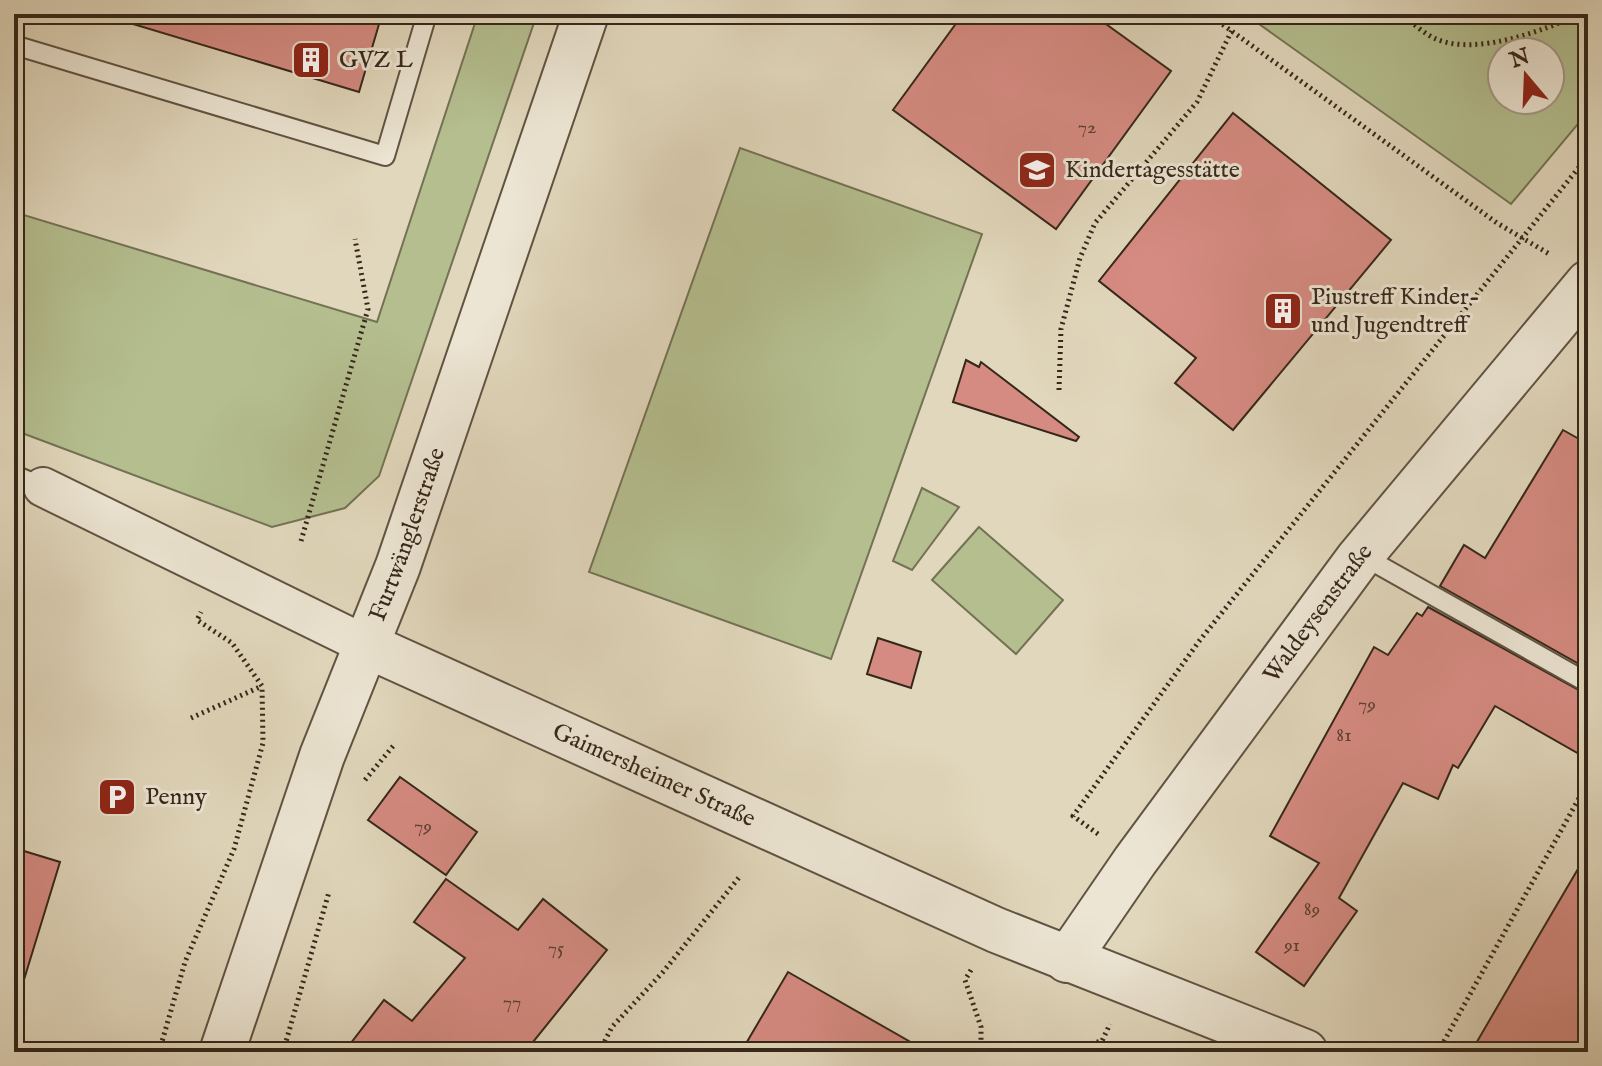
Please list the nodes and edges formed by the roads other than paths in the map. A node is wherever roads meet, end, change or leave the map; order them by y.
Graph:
1 (427, 14) edge
2 (586, 14) edge
3 (14, 45) edge
4 (1575, 272) edge
5 (29, 481) edge
6 (1361, 555) junction
7 (366, 645) junction
8 (1588, 683) edge
9 (1067, 960) junction
10 (222, 1052) edge
11 (1305, 1052) edge

1 - 3 lane
2 - 7 street, Furtwänglerstraße
4 - 6 street, Waldeysenstraße
5 - 7 street, Gaimersheimer Straße
6 - 8 lane
6 - 9 street, Waldeysenstraße
7 - 9 street, Gaimersheimer Straße
7 - 10 street, Furtwänglerstraße
9 - 11 street, Gaimersheimer Straße

